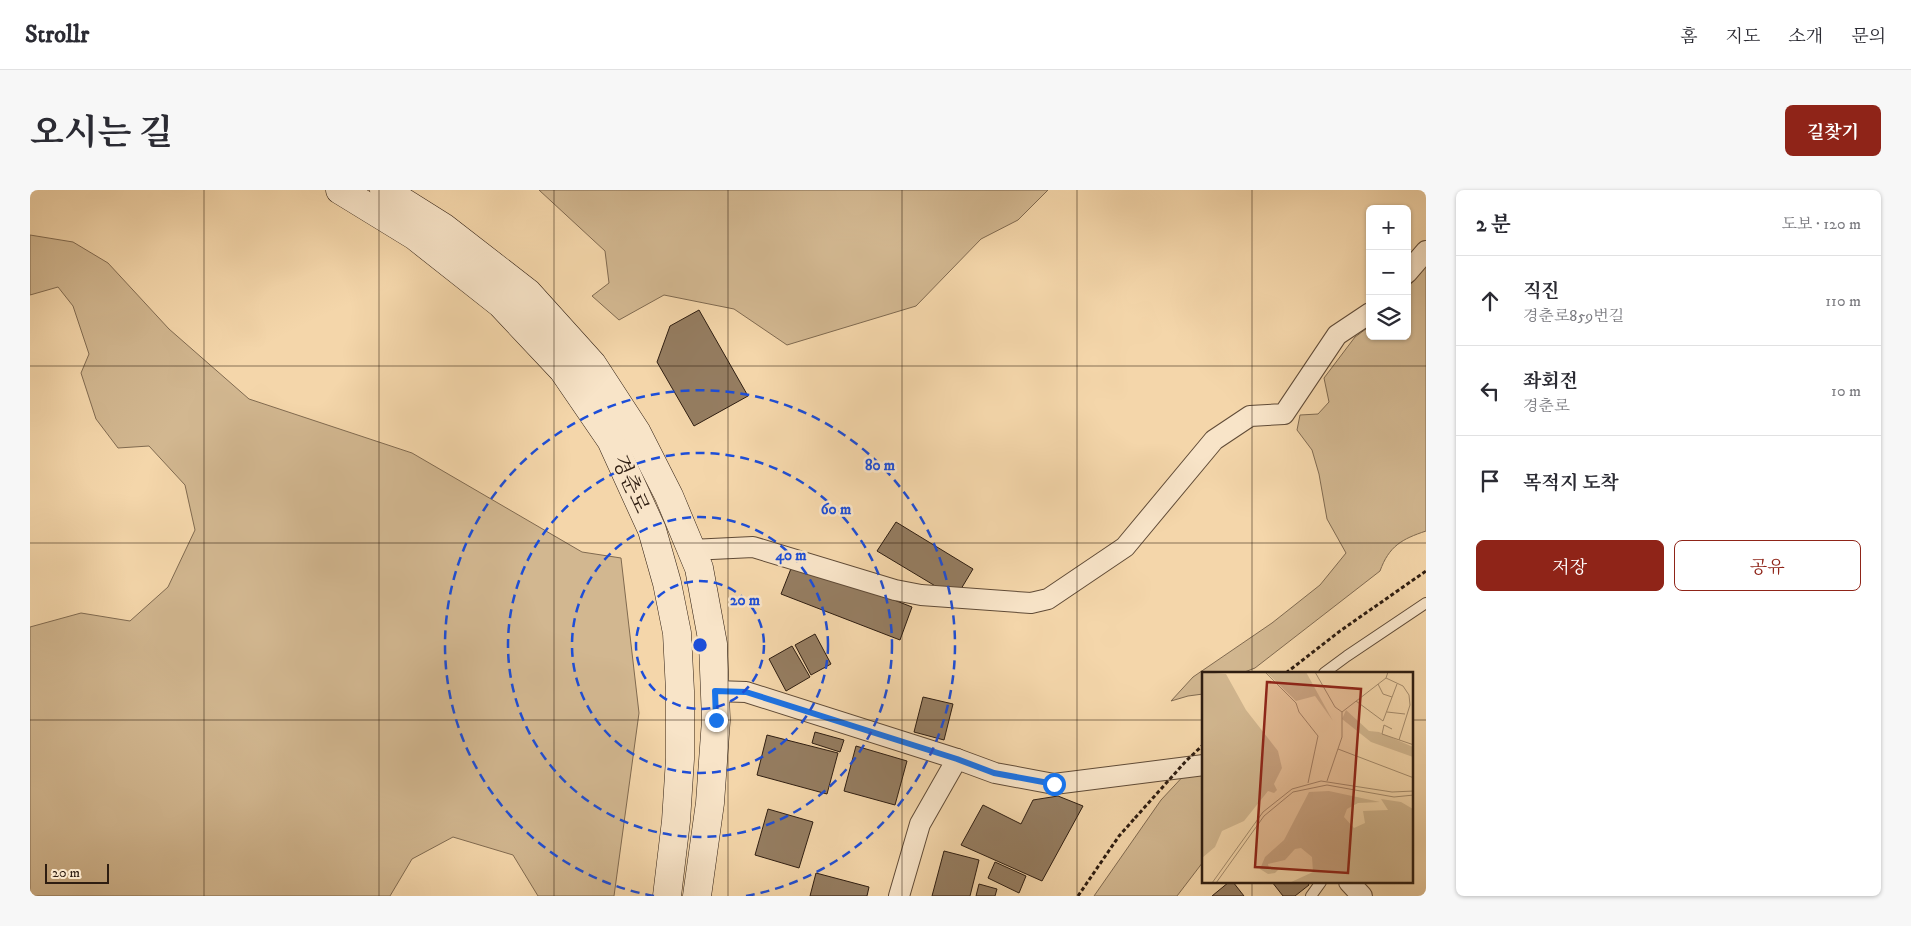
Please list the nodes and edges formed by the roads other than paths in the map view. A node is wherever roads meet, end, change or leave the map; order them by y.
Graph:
1 (340, 190) edge
2 (384, 190) edge
3 (1426, 251) edge
4 (1411, 268) edge
5 (1366, 316) edge
6 (691, 550) junction
7 (1426, 603) edge
8 (1327, 672) edge
9 (715, 691) junction
10 (957, 759) junction
11 (1202, 765) edge
12 (1320, 884) edge
13 (1351, 884) edge
14 (667, 896) edge
15 (697, 896) edge
16 (899, 896) edge
17 (1311, 896) edge
18 (1362, 896) edge

1 - 14 street, 경춘로
2 - 6 street, 경춘로
3 - 4 street
5 - 6 street
6 - 9 street, 경춘로
7 - 8 lane
9 - 10 street
9 - 15 street, 경춘로
10 - 11 street
10 - 16 street
12 - 17 lane
13 - 18 street

